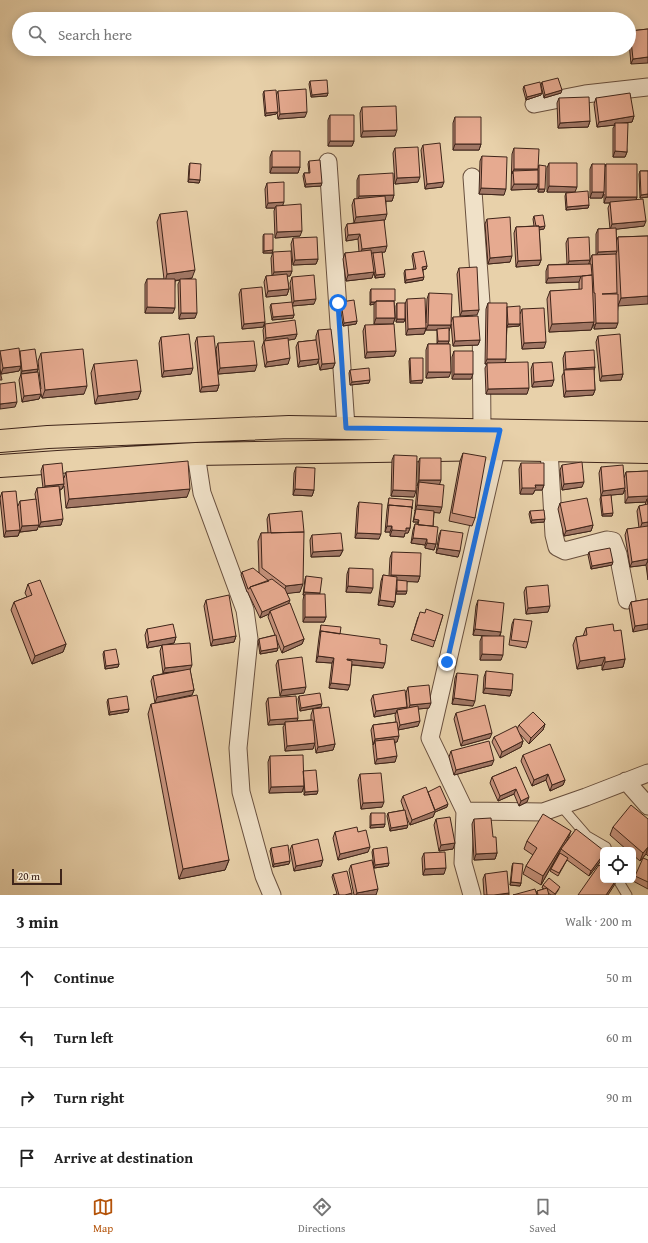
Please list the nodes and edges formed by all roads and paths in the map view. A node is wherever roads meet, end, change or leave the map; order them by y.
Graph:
1 (648, 87) edge
2 (534, 104) dead end
3 (328, 162) dead end
4 (472, 178) dead end
5 (346, 428) junction
6 (648, 433) edge
7 (493, 436) junction
8 (0, 441) edge
9 (549, 450) junction
10 (648, 452) edge
11 (196, 454) junction
12 (0, 466) edge
13 (627, 600) dead end
14 (648, 773) edge
15 (626, 781) junction
16 (561, 806) junction
17 (648, 806) edge
18 (465, 811) junction
19 (604, 847) edge
20 (620, 883) edge
21 (272, 895) edge
22 (472, 895) edge
23 (627, 895) edge

1 - 2 street
3 - 5 street
4 - 7 street
5 - 7 main road
5 - 8 main road
6 - 7 main road
7 - 9 main road
7 - 11 main road
7 - 18 street
9 - 10 main road
9 - 13 street
11 - 12 main road
11 - 21 street
14 - 15 street
15 - 16 street
15 - 17 street
16 - 18 street
16 - 19 lane
18 - 22 street
20 - 23 lane

